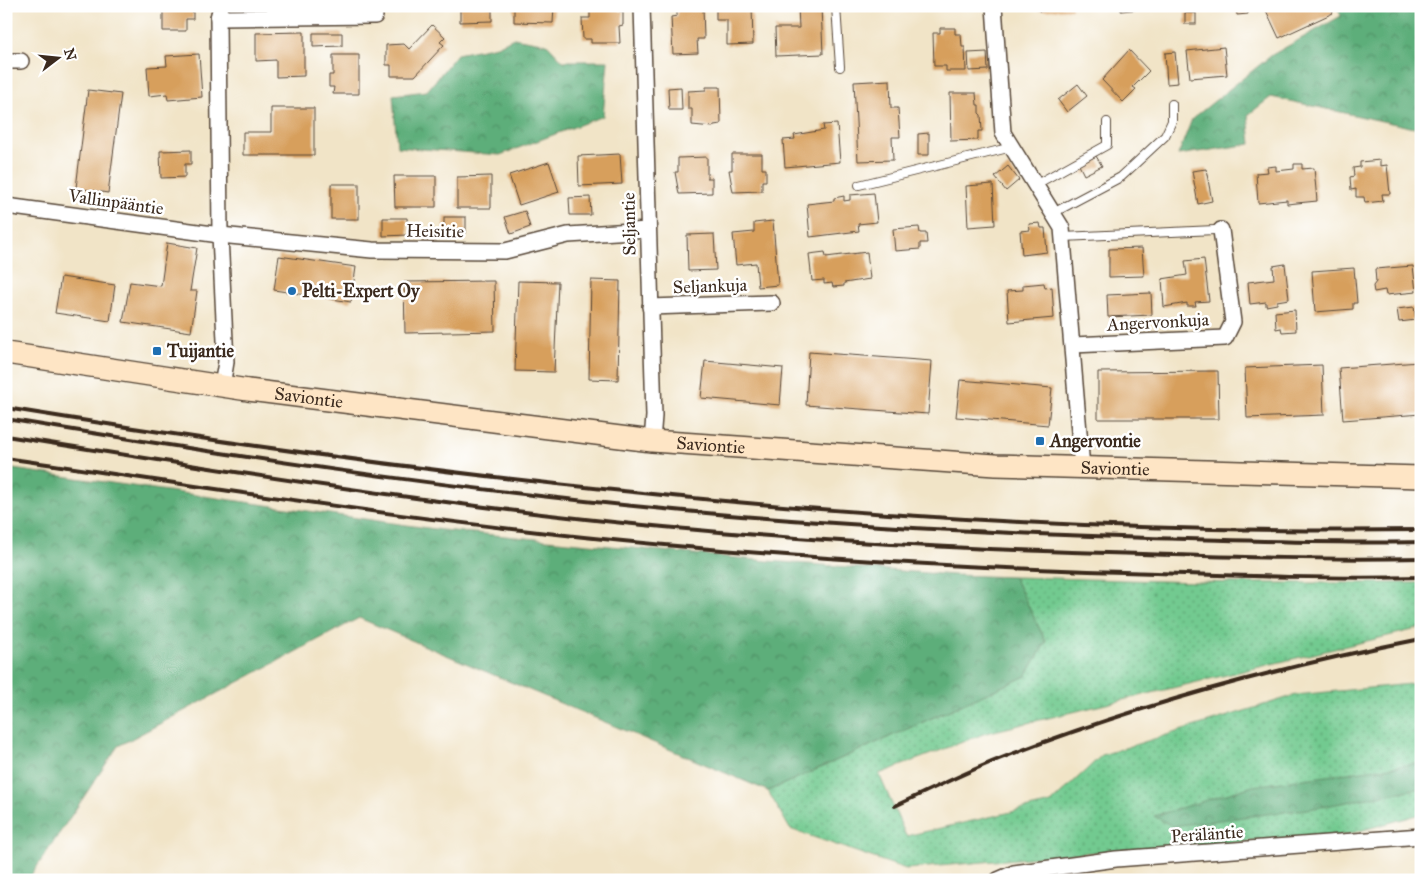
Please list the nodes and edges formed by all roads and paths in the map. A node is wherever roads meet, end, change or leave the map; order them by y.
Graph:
1 (642, 6) edge
2 (836, 6) edge
3 (994, 6) edge
4 (219, 12) edge
5 (375, 16) dead end
6 (840, 67) dead end
7 (1172, 104) dead end
8 (1107, 122) dead end
9 (1012, 147) junction
10 (1035, 184) junction
11 (859, 185) dead end
12 (6, 206) edge
13 (1053, 214) junction
14 (648, 230) junction
15 (1218, 230) joint
16 (220, 236) junction
17 (1063, 237) junction
18 (772, 303) dead end
19 (650, 307) junction
20 (1073, 345) junction
21 (6, 353) edge
22 (222, 386) junction
23 (652, 441) junction
24 (1082, 468) junction
25 (1421, 477) edge
26 (1421, 836) edge
27 (998, 880) edge

1 - 14 street, Seljantie
2 - 6 lane
3 - 9 street
4 - 5 street
4 - 16 street
7 - 13 lane
8 - 10 lane
9 - 10 street
9 - 11 lane
10 - 13 street
12 - 16 street, Vallinpääntie
13 - 17 street
14 - 16 street, Heisitie
14 - 19 street, Seljantie
15 - 17 lane
15 - 20 street, Angervonkuja
16 - 22 street
17 - 20 street
18 - 19 street, Seljankuja
19 - 23 street, Seljantie
20 - 24 street
21 - 22 main road, Saviontie
22 - 23 main road, Saviontie
23 - 24 main road, Saviontie
24 - 25 main road, Saviontie
26 - 27 street, Peräläntie

